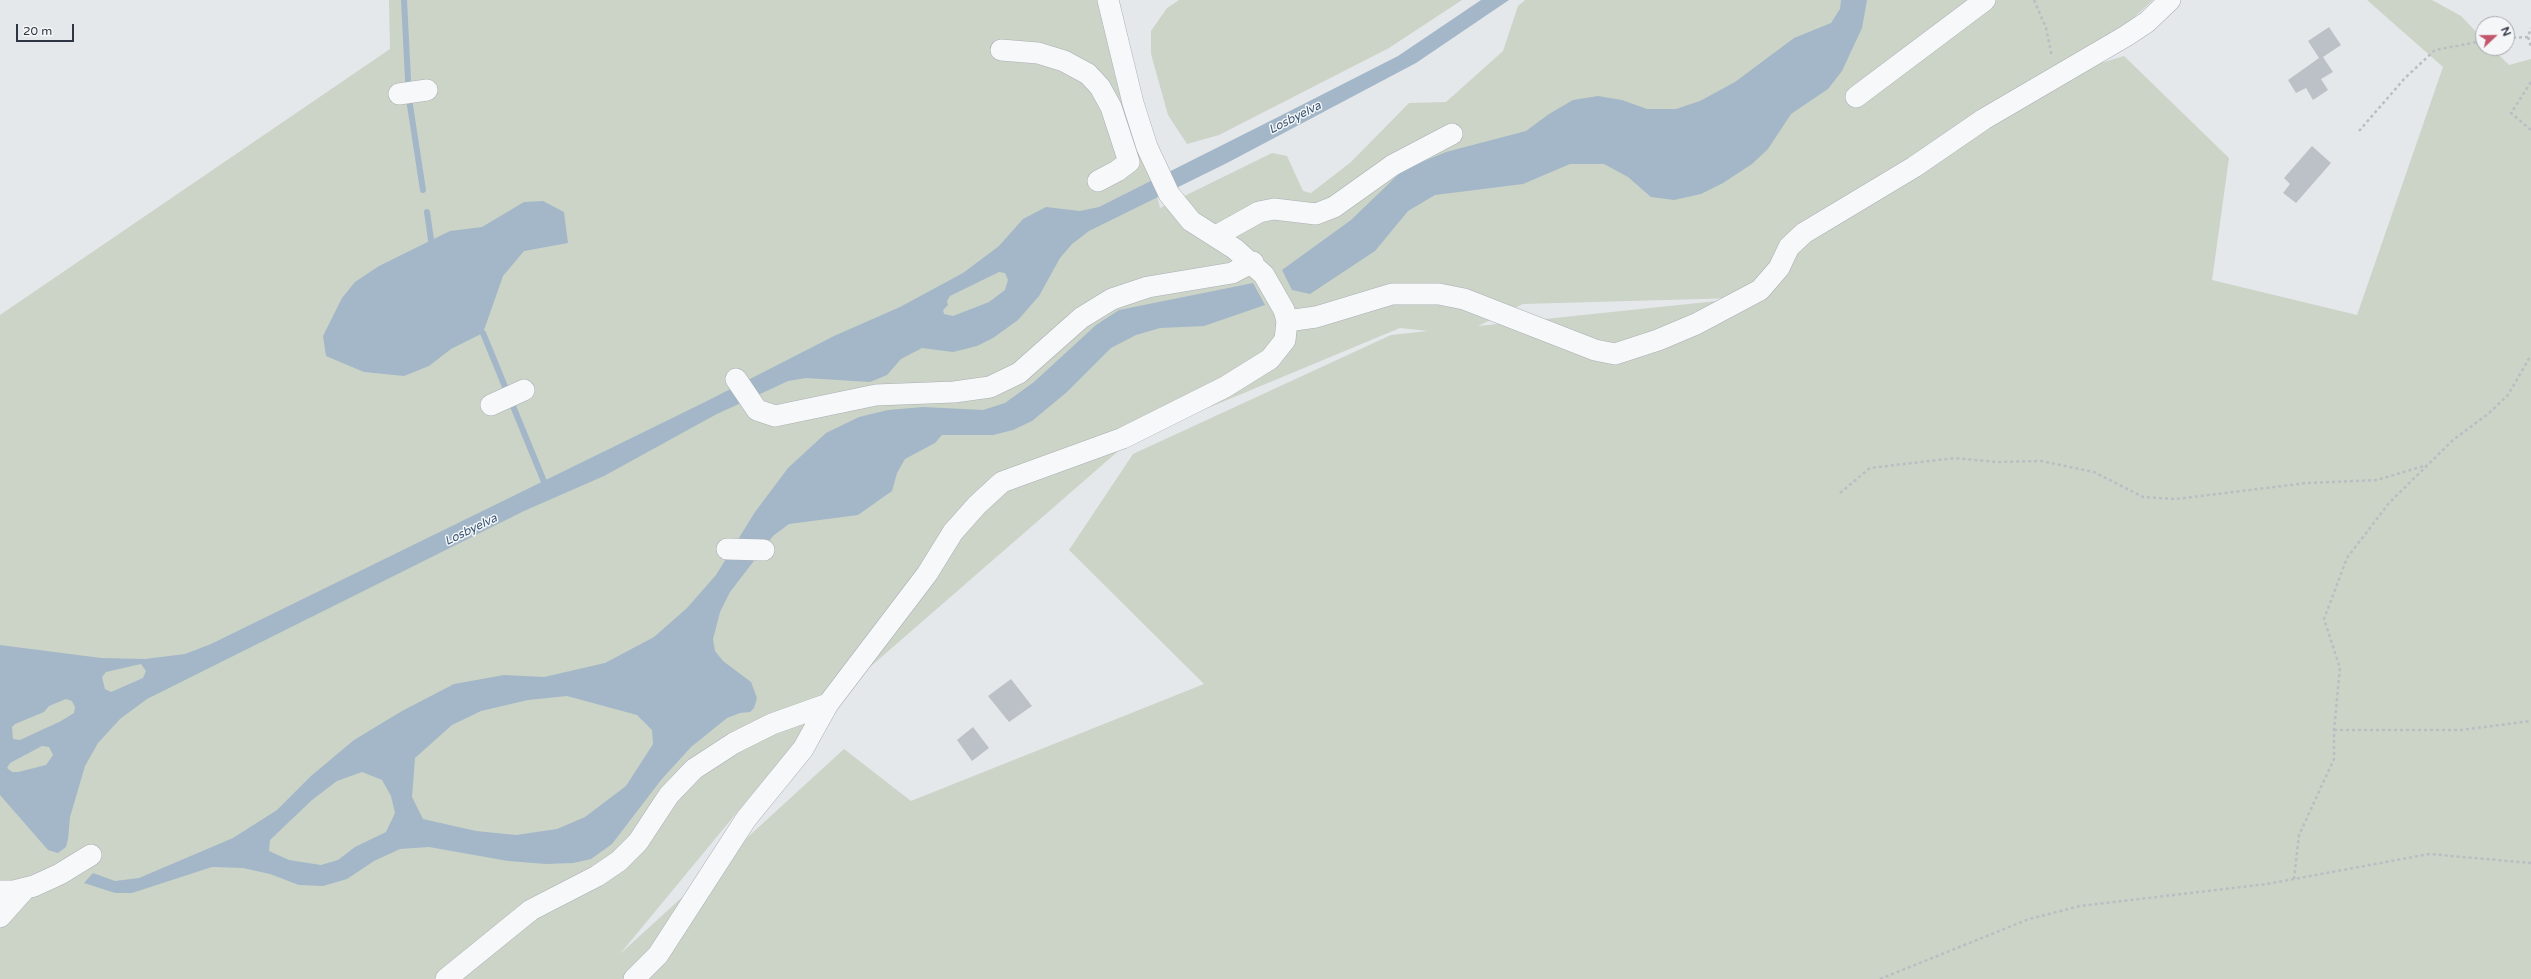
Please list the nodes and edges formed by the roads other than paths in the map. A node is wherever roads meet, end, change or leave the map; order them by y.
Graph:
1 (1108, 0) edge
2 (1985, 0) edge
3 (2170, 0) edge
4 (1001, 50) dead end
5 (427, 90) dead end
6 (399, 94) dead end
7 (1856, 97) dead end
8 (1452, 134) dead end
9 (1147, 147) junction
10 (1129, 162) junction
11 (1098, 181) dead end
12 (1216, 236) junction
13 (1252, 262) junction
14 (1287, 321) junction
15 (736, 379) dead end
16 (524, 390) dead end
17 (490, 405) dead end
18 (726, 549) dead end
19 (764, 550) dead end
20 (828, 704) junction
21 (91, 855) dead end
22 (25, 888) junction
23 (0, 891) edge
24 (0, 917) edge
25 (446, 979) edge
26 (634, 979) edge

1 - 9 street
2 - 7 street
3 - 14 street
4 - 10 street
5 - 6 street
8 - 12 street
9 - 10 street
9 - 12 street
10 - 11 street
12 - 13 street
13 - 14 street
13 - 15 street
14 - 20 street
16 - 17 street
18 - 19 street
20 - 25 street
20 - 26 street
21 - 22 street
22 - 23 street
22 - 24 street

